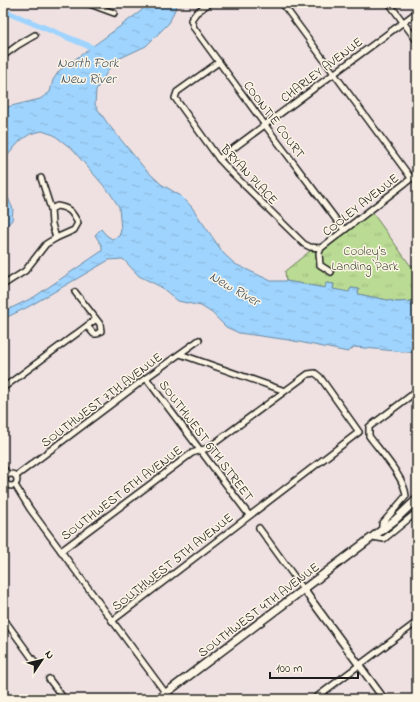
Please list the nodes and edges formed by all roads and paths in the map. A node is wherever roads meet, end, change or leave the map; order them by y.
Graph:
1 (87, 3) edge
2 (209, 3) edge
3 (282, 3) edge
4 (389, 3) edge
5 (417, 12) edge
6 (114, 13) dead end
7 (403, 22) junction
8 (35, 35) dead end
9 (417, 41) edge
10 (3, 56) edge
11 (218, 62) junction
12 (334, 73) junction
13 (265, 125) junction
14 (219, 159) junction
15 (417, 174) edge
16 (41, 178) dead end
17 (411, 178) junction
18 (51, 209) junction
19 (344, 230) junction
20 (56, 238) junction
21 (321, 248) junction
22 (331, 272) dead end
23 (3, 285) edge
24 (75, 292) dead end
25 (95, 320) junction
26 (87, 326) junction
27 (199, 340) dead end
28 (180, 354) junction
29 (146, 378) junction
30 (3, 388) edge
31 (286, 391) junction
32 (417, 391) edge
33 (359, 432) joint
34 (200, 450) junction
35 (3, 468) edge
36 (8, 474) junction
37 (16, 476) junction
38 (5, 485) edge
39 (15, 485) junction
40 (417, 499) edge
41 (417, 512) edge
42 (249, 515) junction
43 (259, 528) dead end
44 (382, 530) junction
45 (373, 537) junction
46 (61, 551) junction
47 (304, 590) junction
48 (3, 618) edge
49 (112, 621) junction
50 (417, 622) edge
51 (35, 662) dead end
52 (359, 666) junction
53 (49, 679) dead end
54 (168, 696) edge
55 (64, 699) edge
56 (158, 699) edge
57 (314, 699) edge
58 (384, 699) edge

1 - 6 street
2 - 11 street, COONTIE COURT
3 - 12 street
4 - 7 street
5 - 7 street, CHARLEY AVENUE
7 - 9 street
7 - 12 street, CHARLEY AVENUE
8 - 10 street
11 - 13 street, COONTIE COURT
11 - 14 street, BRYAN PLACE
12 - 13 street, CHARLEY AVENUE
12 - 17 street
13 - 14 street, CHARLEY AVENUE
13 - 19 street, COONTIE COURT
14 - 21 street, BRYAN PLACE
15 - 17 street, COOLEY AVENUE
16 - 18 street
17 - 19 street, COOLEY AVENUE
18 - 20 street
18 - 20 street
19 - 21 street, COOLEY AVENUE
20 - 23 street
21 - 22 street, COOLEY AVENUE
24 - 25 street
25 - 26 street
25 - 26 street
26 - 30 street
27 - 28 street, SOUTHWEST 7TH AVENUE
28 - 29 street, SOUTHWEST 7TH AVENUE
28 - 31 street
29 - 34 street, SOUTHWEST 6TH STREET
29 - 37 street, SOUTHWEST 7TH AVENUE
31 - 33 street, SOUTHWEST 6TH AVENUE
31 - 34 street, SOUTHWEST 6TH AVENUE
32 - 44 street
33 - 42 street, SOUTHWEST 5TH AVENUE
34 - 42 street, SOUTHWEST 6TH STREET
34 - 46 street, SOUTHWEST 6TH AVENUE
35 - 36 street
36 - 37 street
36 - 38 street
37 - 39 street
38 - 39 street
39 - 46 street
40 - 44 main road, SOUTHWEST 4TH AVENUE
41 - 45 street, SOUTHWEST 4TH AVENUE
42 - 49 street, SOUTHWEST 5TH AVENUE
43 - 47 street
44 - 45 main road, SOUTHWEST 4TH AVENUE
45 - 47 main road, SOUTHWEST 4TH AVENUE
46 - 49 street
47 - 52 street
47 - 54 main road, SOUTHWEST 4TH AVENUE
48 - 51 street
49 - 54 street
50 - 52 street
52 - 57 street
52 - 58 street
53 - 55 street
54 - 56 main road, SOUTHWEST 4TH AVENUE

